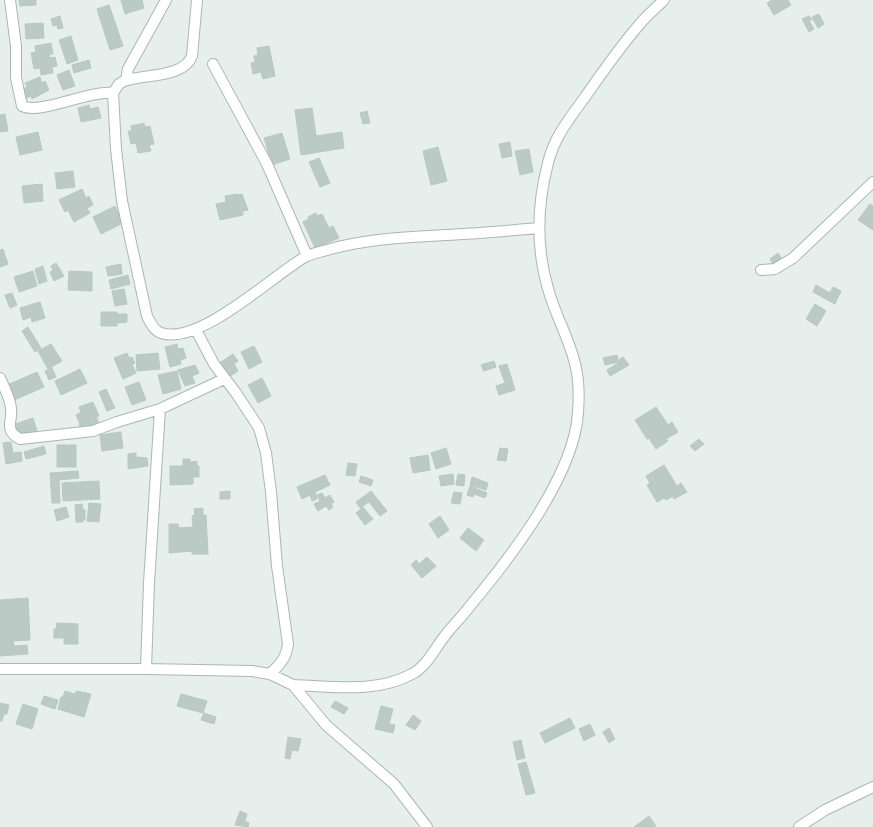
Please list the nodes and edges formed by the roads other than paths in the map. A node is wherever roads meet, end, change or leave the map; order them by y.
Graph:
1 (10, 0) edge
2 (166, 0) edge
3 (197, 0) edge
4 (664, 0) edge
5 (214, 64) dead end
6 (126, 80) junction
7 (113, 93) junction
8 (873, 182) edge
9 (539, 228) junction
10 (307, 256) junction
11 (761, 270) dead end
12 (196, 330) junction
13 (0, 378) edge
14 (224, 379) junction
15 (160, 409) junction
16 (146, 669) junction
17 (0, 670) edge
18 (270, 674) junction
19 (293, 685) junction
20 (873, 786) edge
21 (427, 827) edge
22 (799, 827) edge

1 - 7 street
2 - 6 street
3 - 6 street
4 - 9 street
5 - 10 street
6 - 7 street
7 - 12 street
8 - 11 street
9 - 10 street
9 - 19 street
10 - 12 street
12 - 14 street
13 - 15 street
14 - 15 street
14 - 18 street
15 - 16 street
16 - 17 street
16 - 18 street
18 - 19 street
19 - 21 street
20 - 22 street

